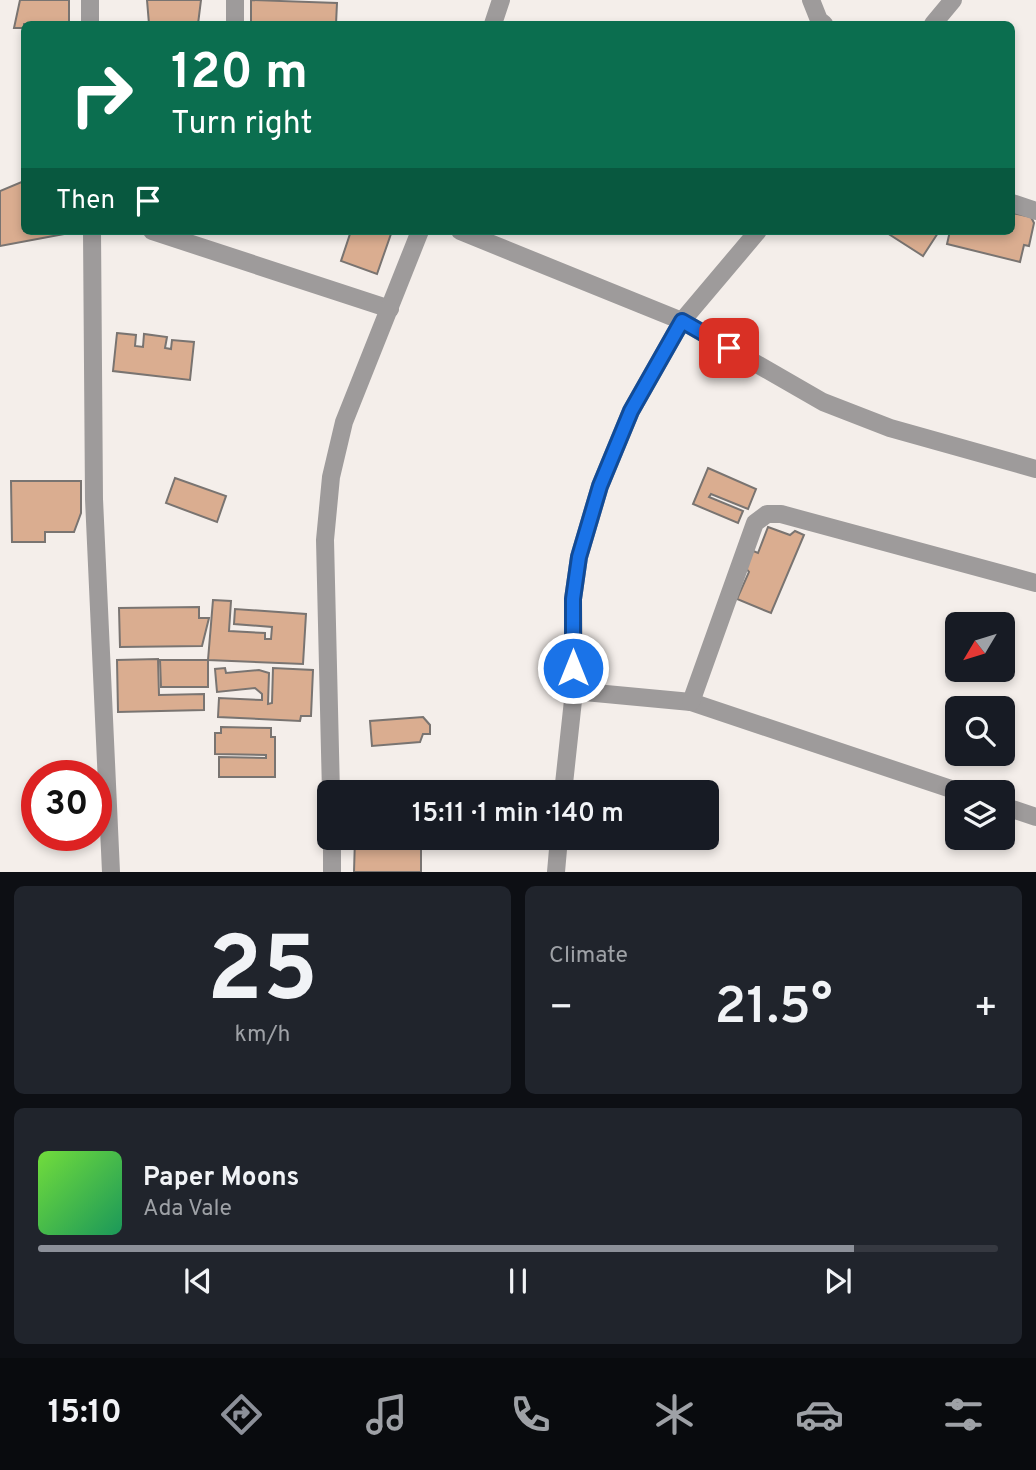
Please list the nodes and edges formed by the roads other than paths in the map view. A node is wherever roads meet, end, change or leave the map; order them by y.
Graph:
1 (90, 0) edge
2 (235, 0) edge
3 (501, 0) edge
4 (811, 0) edge
5 (953, 0) edge
6 (90, 21) edge
7 (235, 21) edge
8 (494, 21) edge
9 (820, 21) edge
10 (936, 21) edge
11 (1015, 204) edge
12 (1036, 211) edge
13 (92, 235) edge
14 (164, 235) edge
15 (418, 235) edge
16 (470, 235) edge
17 (755, 235) edge
18 (390, 309) junction
19 (682, 321) junction
20 (1036, 469) edge
21 (1036, 582) edge
22 (573, 691) junction
23 (691, 702) junction
24 (331, 780) edge
25 (565, 780) edge
26 (945, 787) edge
27 (1015, 810) edge
28 (1036, 817) edge
29 (332, 850) edge
30 (558, 850) edge
31 (111, 872) edge
32 (332, 872) edge
33 (556, 872) edge

1 - 6 street
2 - 7 street
3 - 8 street
4 - 9 street
5 - 10 street
11 - 12 street
13 - 31 street
14 - 18 street
15 - 18 street
16 - 19 street
17 - 19 street
18 - 24 street
19 - 20 street
19 - 22 street
21 - 23 street
22 - 23 street
22 - 25 street
23 - 26 street
27 - 28 street
29 - 32 street
30 - 33 street

